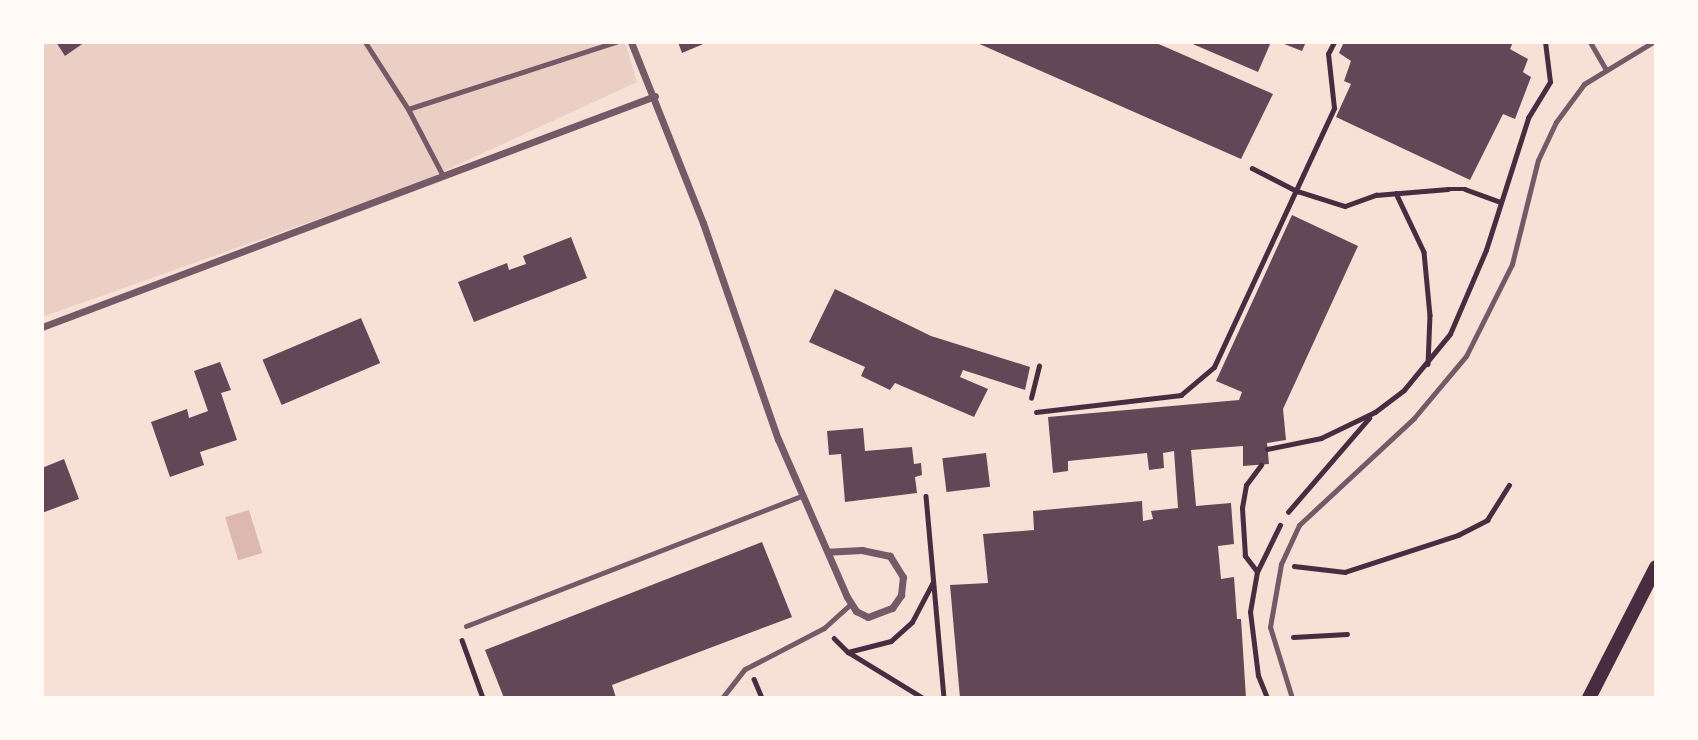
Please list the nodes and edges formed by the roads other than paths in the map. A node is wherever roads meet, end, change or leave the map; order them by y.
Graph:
1 (365, 42) edge
2 (616, 42) edge
3 (631, 42) edge
4 (1590, 42) edge
5 (1653, 42) edge
6 (1606, 71) junction
7 (655, 96) junction
8 (408, 109) junction
9 (442, 174) junction
10 (42, 327) edge
11 (803, 495) junction
12 (828, 552) junction
13 (1656, 567) edge
14 (851, 604) junction
15 (466, 626) road end
16 (722, 698) edge
17 (1292, 698) edge
18 (1589, 698) edge

1 - 8 lane
2 - 8 lane
3 - 7 street
4 - 6 lane
5 - 6 lane
6 - 17 lane
7 - 9 street
7 - 11 street
8 - 9 lane
9 - 10 street
11 - 12 street
11 - 15 lane
12 - 14 street
12 - 14 street
13 - 18 main road
14 - 16 lane

